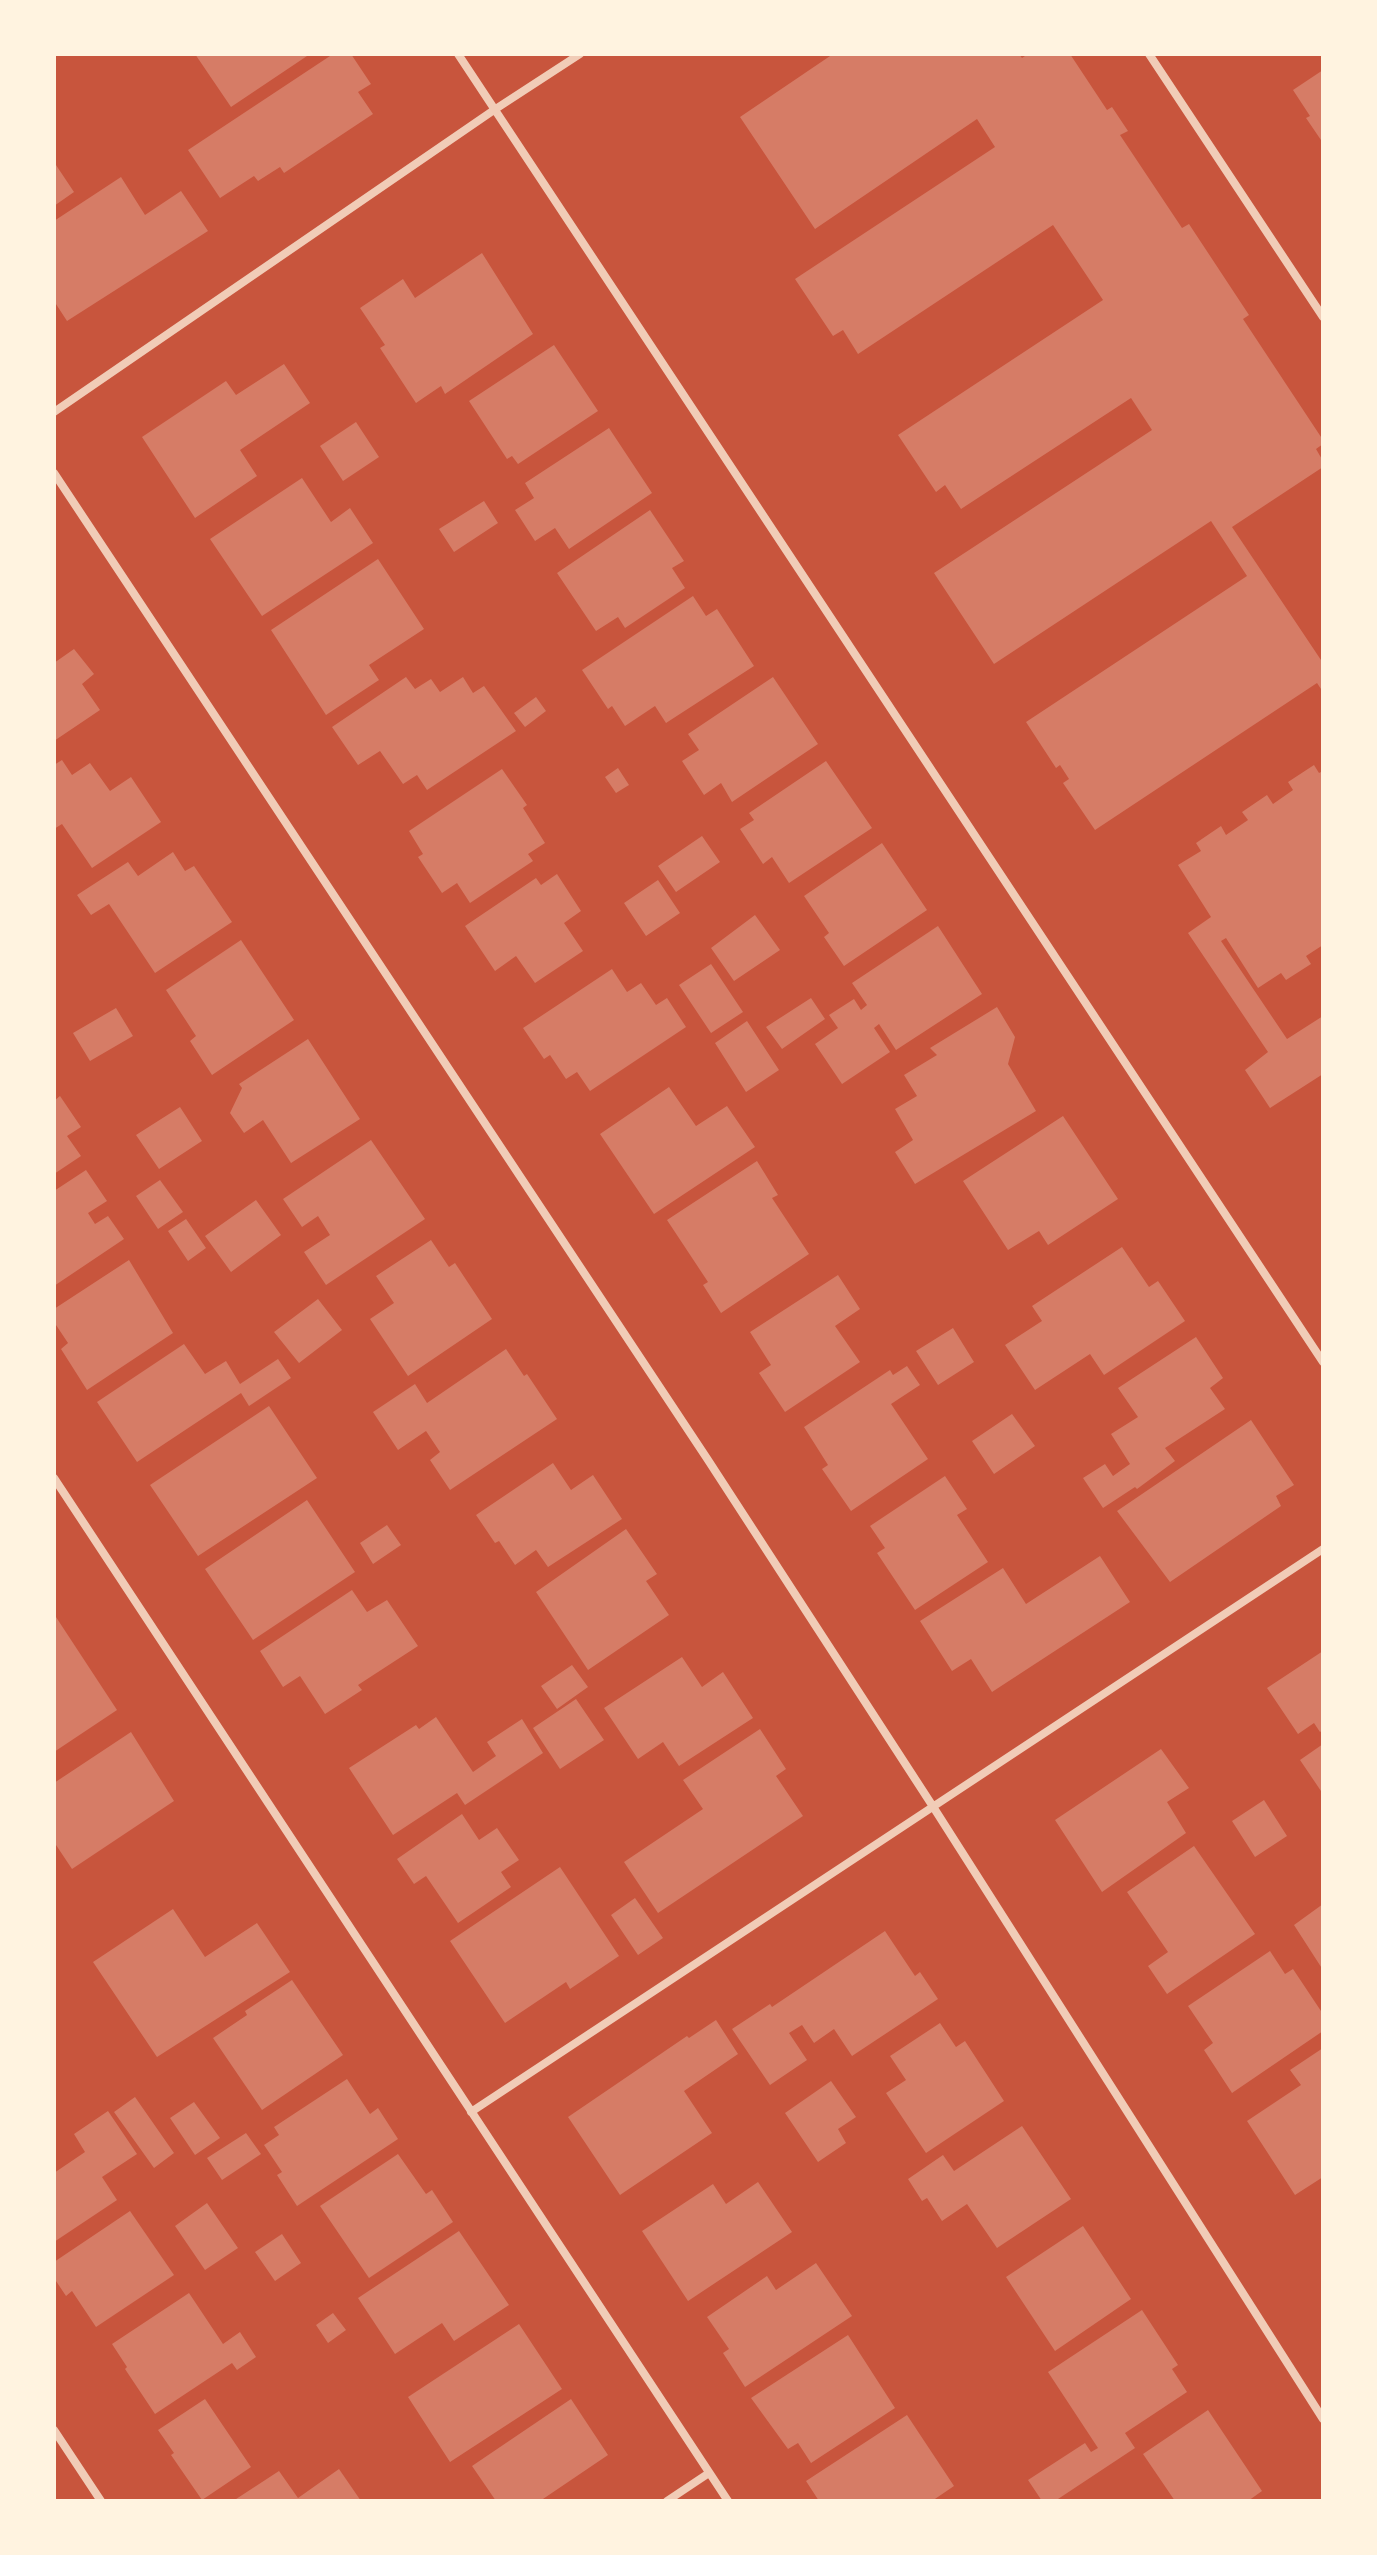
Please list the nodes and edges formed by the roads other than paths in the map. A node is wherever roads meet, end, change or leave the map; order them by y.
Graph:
1 (458, 54) edge
2 (580, 54) edge
3 (1149, 54) edge
4 (494, 110) junction
5 (1323, 317) edge
6 (54, 412) edge
7 (54, 473) edge
8 (1323, 1362) edge
9 (54, 1478) edge
10 (1323, 1549) edge
11 (932, 1805) junction
12 (471, 2112) junction
13 (1323, 2419) edge
14 (54, 2430) edge
15 (709, 2473) junction
16 (101, 2501) edge
17 (667, 2501) edge
18 (728, 2501) edge

1 - 4 street
2 - 4 street
3 - 5 street
4 - 6 street
4 - 8 street
7 - 11 street
9 - 12 street
10 - 11 street
11 - 12 street
11 - 13 street
12 - 15 street
14 - 16 street
15 - 17 street
15 - 18 street

